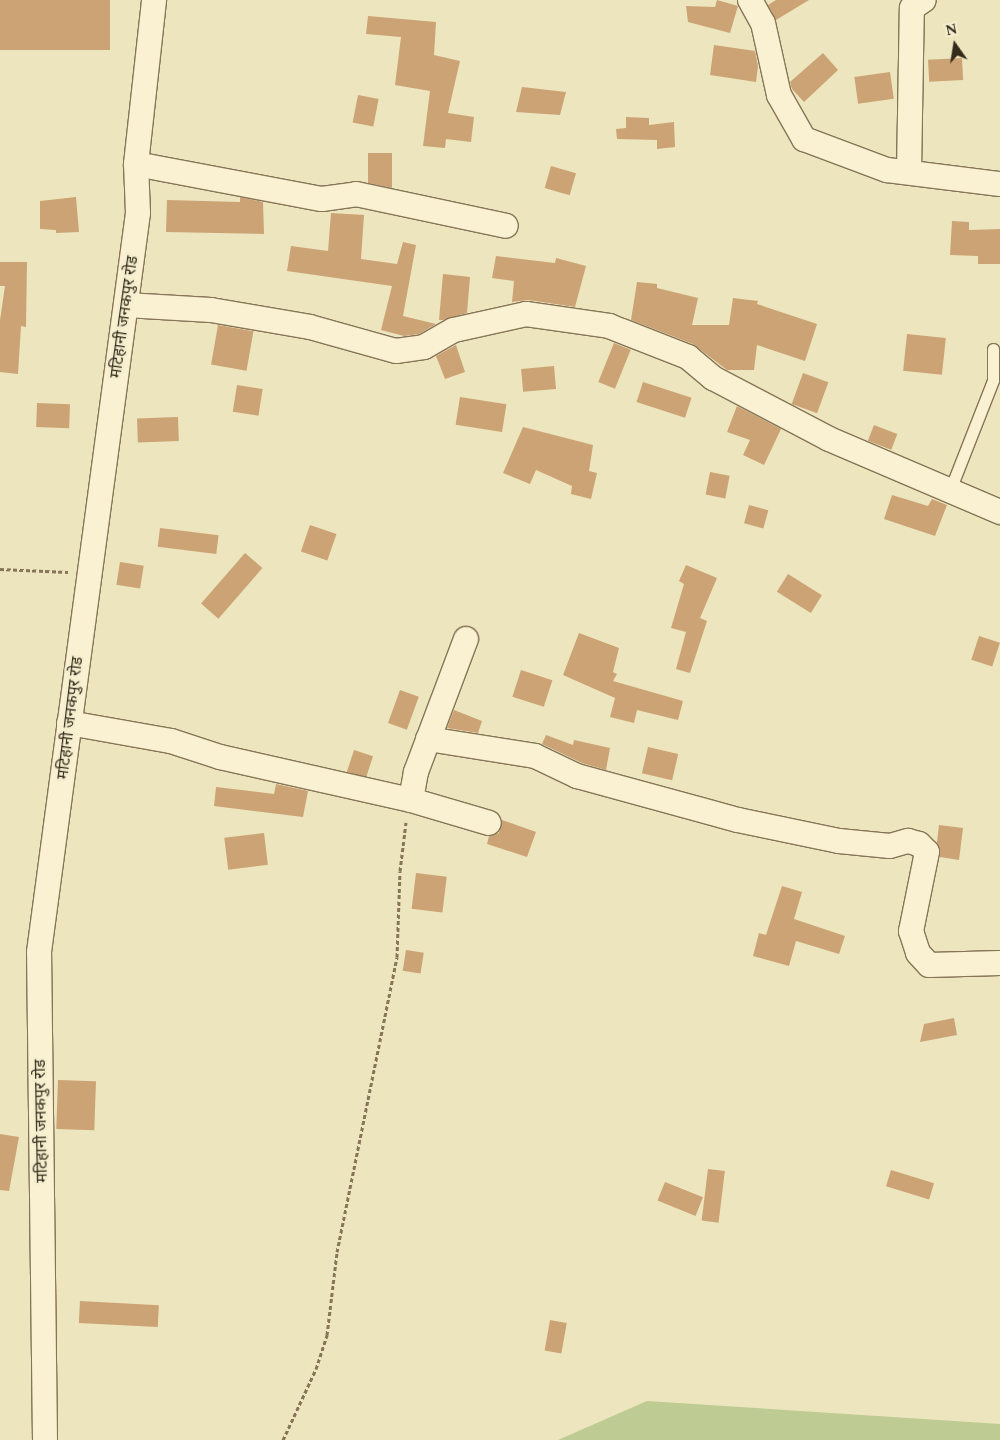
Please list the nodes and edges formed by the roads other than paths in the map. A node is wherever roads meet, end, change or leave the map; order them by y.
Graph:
1 (154, 0) edge
2 (750, 0) edge
3 (924, 0) edge
4 (136, 164) junction
5 (909, 172) junction
6 (1000, 184) edge
7 (506, 226) dead end
8 (126, 305) junction
9 (993, 349) dead end
10 (950, 490) junction
11 (1000, 512) edge
12 (466, 640) dead end
13 (69, 723) junction
14 (428, 739) junction
15 (411, 800) junction
16 (489, 823) dead end
17 (1000, 963) edge
18 (45, 1440) edge

1 - 4 street, मटिहानी जनकपुर रोड
2 - 5 street
3 - 5 street
4 - 7 street
4 - 8 street, मटिहानी जनकपुर रोड
5 - 6 street
8 - 10 street
8 - 13 street, मटिहानी जनकपुर रोड
9 - 10 lane
10 - 11 street
12 - 14 street
13 - 15 street
13 - 18 street, मटिहानी जनकपुर रोड
14 - 15 street
14 - 17 street
15 - 16 street

